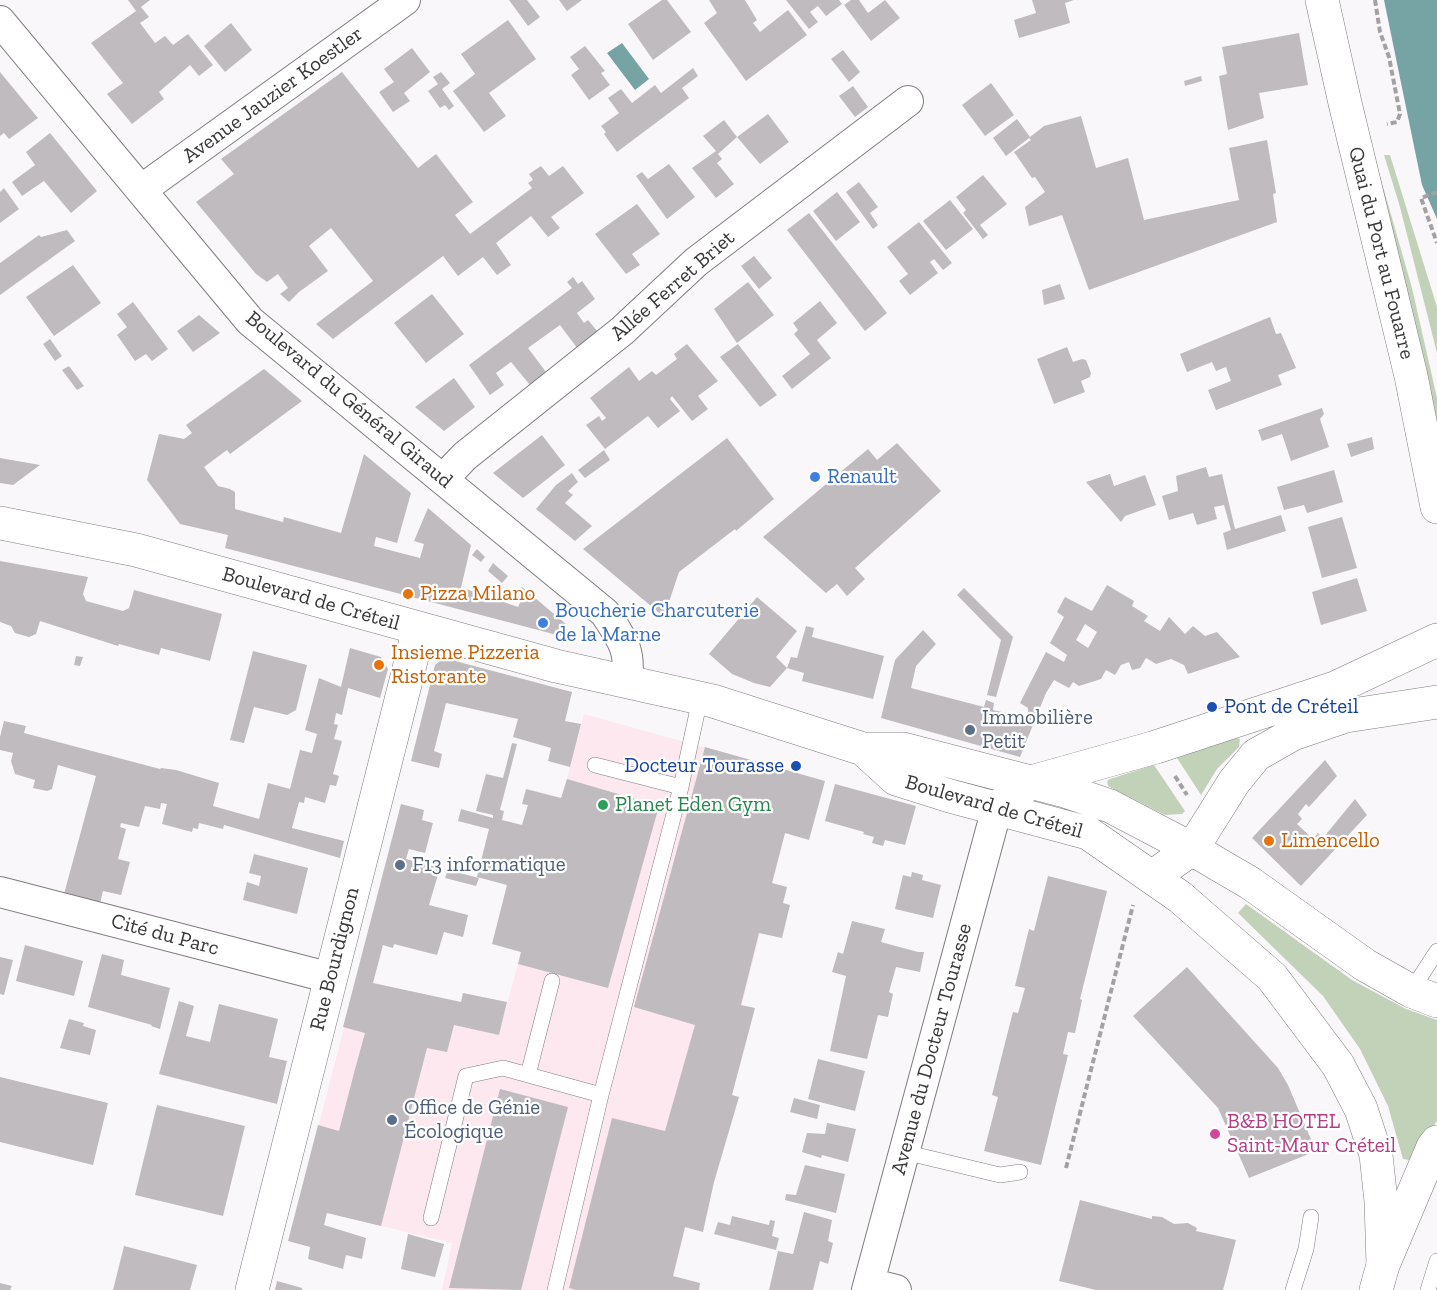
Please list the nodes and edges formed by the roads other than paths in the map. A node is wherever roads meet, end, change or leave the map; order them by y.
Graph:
1 (405, 0) edge
2 (1322, 0) edge
3 (0, 21) edge
4 (908, 101) dead end
5 (141, 190) junction
6 (443, 478) junction
7 (1437, 507) edge
8 (0, 523) edge
9 (419, 629) junction
10 (1437, 640) edge
11 (627, 682) junction
12 (700, 699) junction
13 (1437, 702) edge
14 (864, 749) junction
15 (595, 765) dead end
16 (1031, 782) junction
17 (681, 787) junction
18 (997, 808) junction
19 (1192, 849) junction
20 (1152, 877) junction
21 (0, 892) edge
22 (1437, 951) edge
23 (331, 978) junction
24 (552, 981) dead end
25 (1424, 996) edge
26 (528, 1075) junction
27 (601, 1095) junction
28 (1437, 1142) edge
29 (904, 1152) junction
30 (1020, 1172) dead end
31 (1311, 1217) dead end
32 (431, 1218) dead end
33 (1437, 1261) edge
34 (1380, 1278) edge
35 (878, 1288) edge
36 (252, 1290) edge
37 (555, 1290) edge
38 (1293, 1290) edge
39 (1428, 1290) edge

1 - 5 street, Avenue Jauzier Koestler
2 - 7 main road, Quai du Port au Fouarre
3 - 5 street, Boulevard du Général Giraud
4 - 6 street, Allée Ferret Briet
5 - 6 street, Boulevard du Général Giraud
6 - 11 street, Boulevard du Général Giraud
8 - 9 main road, Boulevard de Créteil
9 - 11 main road, Boulevard de Créteil
9 - 23 main road, Rue Bourdignon
10 - 16 main road
11 - 12 main road, Boulevard de Créteil
12 - 14 main road, Boulevard de Créteil
12 - 17 lane
13 - 19 main road
14 - 16 main road, Boulevard de Créteil
14 - 18 main road, Boulevard de Créteil
15 - 17 lane
16 - 18 main road
16 - 19 main road, Boulevard de Créteil
17 - 27 lane
18 - 20 main road, Boulevard de Créteil
18 - 29 street, Avenue du Docteur Tourasse
19 - 20 main road
19 - 25 main road, Boulevard de Créteil
20 - 34 main road, Boulevard de Créteil
21 - 23 street, Cité du Parc
22 - 25 lane
23 - 36 main road, Rue Bourdignon
24 - 26 lane
26 - 27 lane
26 - 32 lane
27 - 37 lane
28 - 34 main road
29 - 30 lane
29 - 35 street, Avenue du Docteur Tourasse
31 - 38 lane
33 - 39 lane

